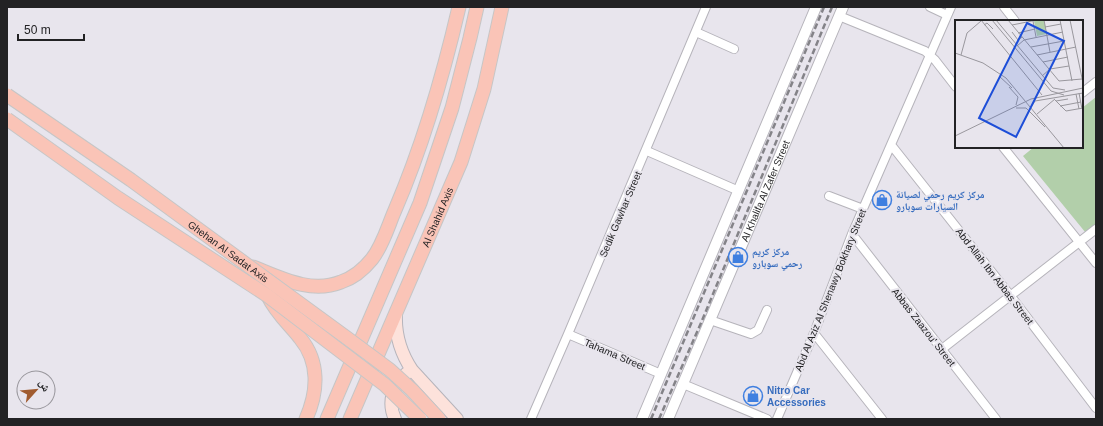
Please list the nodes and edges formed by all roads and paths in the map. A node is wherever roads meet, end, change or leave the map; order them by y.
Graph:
1 (459, 7) edge
2 (477, 7) edge
3 (502, 7) edge
4 (706, 7) edge
5 (816, 7) edge
6 (930, 7) edge
7 (951, 7) edge
8 (1004, 7) edge
9 (841, 11) edge
10 (947, 15) junction
11 (1015, 20) edge
12 (696, 32) junction
13 (734, 49) dead end
14 (931, 55) junction
15 (1096, 82) edge
16 (955, 86) edge
17 (1083, 92) edge
18 (7, 95) edge
19 (7, 119) edge
20 (892, 146) junction
21 (1008, 149) edge
22 (647, 151) junction
23 (739, 191) junction
24 (829, 196) dead end
25 (863, 209) junction
26 (1096, 229) edge
27 (852, 234) junction
28 (1079, 242) junction
29 (1096, 263) edge
30 (246, 264) junction
31 (1010, 295) junction
32 (268, 296) junction
33 (767, 310) dead end
34 (396, 313) junction
35 (710, 320) junction
36 (814, 332) junction
37 (568, 334) junction
38 (942, 349) junction
39 (412, 370) junction
40 (661, 374) junction
41 (683, 384) junction
42 (1096, 408) edge
43 (306, 419) edge
44 (327, 419) edge
45 (350, 419) edge
46 (395, 419) edge
47 (420, 419) edge
48 (439, 419) edge
49 (457, 419) edge
50 (531, 419) edge
51 (642, 419) edge
52 (668, 419) edge
53 (767, 419) edge
54 (777, 419) edge
55 (882, 419) edge
56 (996, 419) edge

1 - 30 main road, bridge
2 - 44 main road
3 - 34 main road, Al Shahid Axis
4 - 12 street, Sedik Gawhar Street
5 - 23 street
6 - 10 street
7 - 10 street, Abd Al Aziz Al Shenawy Bokhary Street
8 - 11 street
9 - 14 street
9 - 35 street, Al Khalifa Al Zafer Street
10 - 14 street, Abd Al Aziz Al Shenawy Bokhary Street
12 - 13 street
12 - 22 street, Sedik Gawhar Street
14 - 16 street
14 - 20 street, Abd Al Aziz Al Shenawy Bokhary Street
15 - 17 street
18 - 30 main road, Ghehan Al Sadat Axis, bridge
19 - 32 main road, Ghehan Al Sadat Axis, bridge
20 - 25 street, Abd Al Aziz Al Shenawy Bokhary Street
20 - 31 street, Abd Allah Ibn Abbas Street
21 - 28 street
22 - 23 street
22 - 37 street, Sedik Gawhar Street
23 - 40 street
24 - 25 street
25 - 27 street, Abd Al Aziz Al Shenawy Bokhary Street
26 - 28 street
27 - 36 street, Abd Al Aziz Al Shenawy Bokhary Street
27 - 38 street, Abbas Zaazou' Street
28 - 29 street
28 - 31 street
30 - 48 main road, Ghehan Al Sadat Axis, bridge
31 - 38 street
31 - 42 street, Abd Allah Ibn Abbas Street
32 - 43 main road
32 - 47 main road, Ghehan Al Sadat Axis, bridge
33 - 35 street
34 - 39 main road
34 - 45 main road, Al Shahid Axis
35 - 41 street, Al Khalifa Al Zafer Street
36 - 54 street, Abd Al Aziz Al Shenawy Bokhary Street
36 - 55 street
37 - 40 street, Tahama Street
37 - 50 street, Sedik Gawhar Street
38 - 56 street, Abbas Zaazou' Street
39 - 46 main road
39 - 49 main road
40 - 51 street
41 - 52 street, Al Khalifa Al Zafer Street
41 - 53 street

